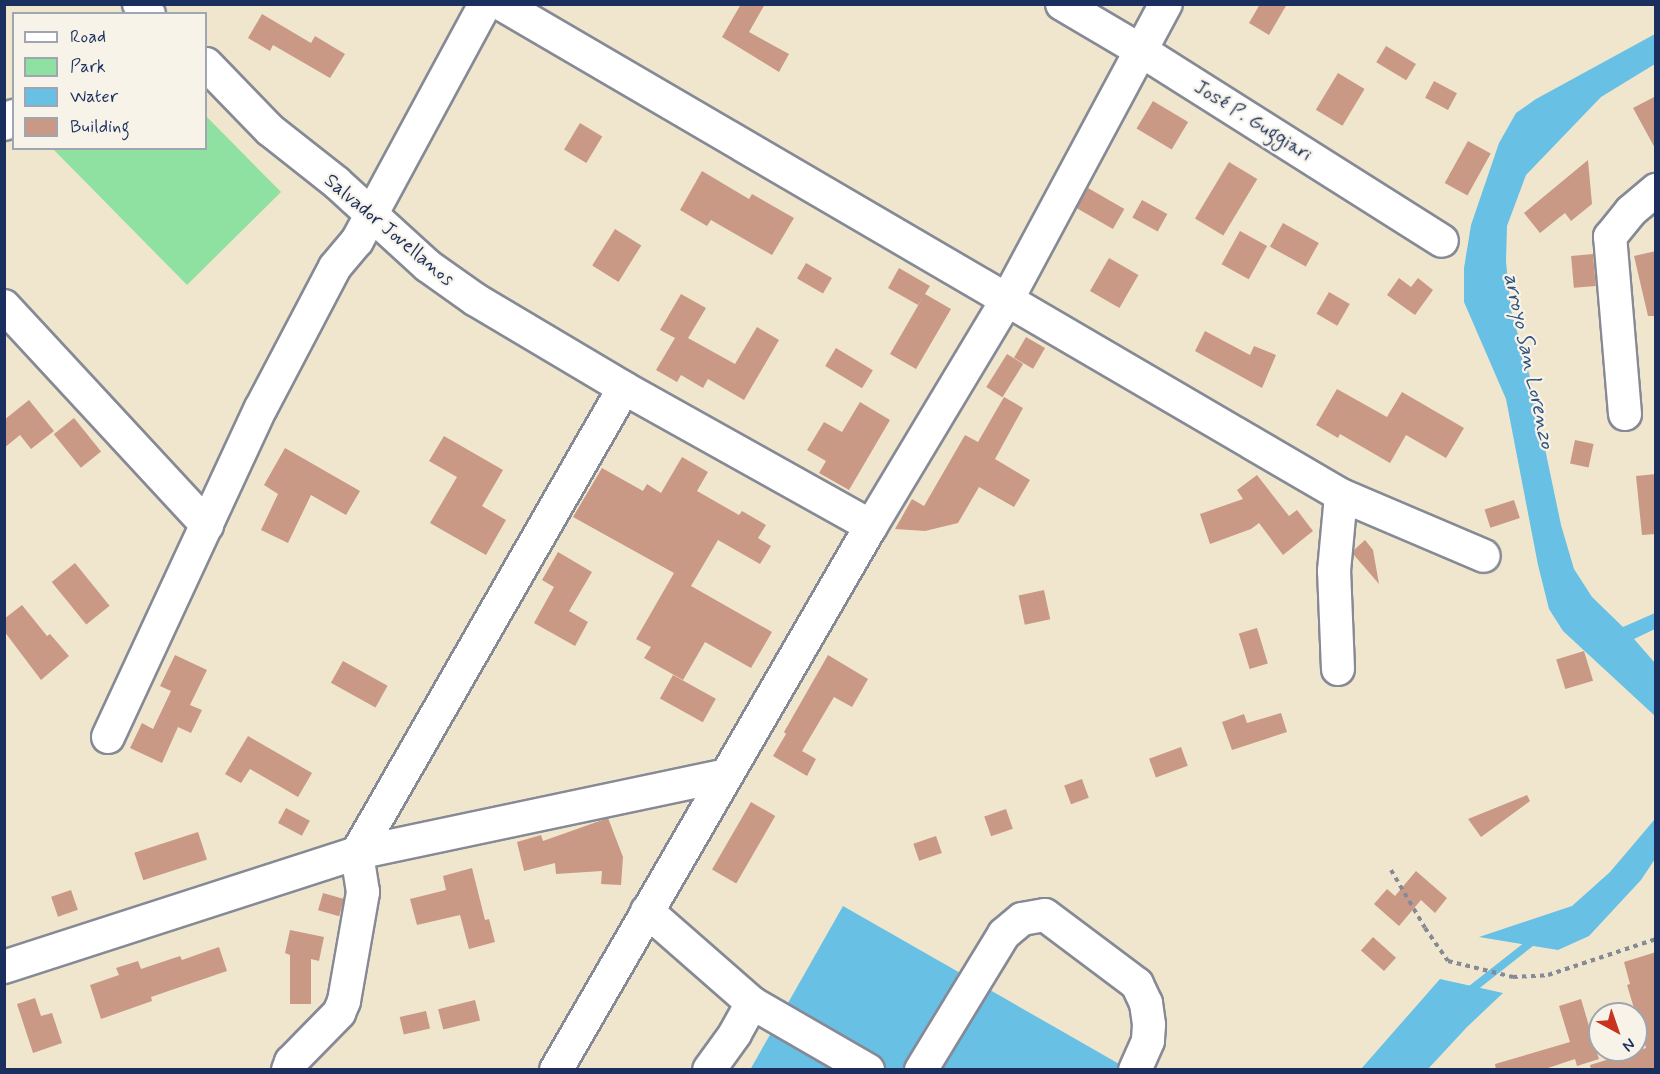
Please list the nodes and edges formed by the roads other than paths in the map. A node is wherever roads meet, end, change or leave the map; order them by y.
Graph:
1 (485, 4) edge
2 (501, 4) edge
3 (1062, 4) edge
4 (1166, 4) edge
5 (1140, 50) junction
6 (207, 65) edge
7 (1656, 190) edge
8 (371, 214) junction
9 (1442, 241) dead end
10 (1007, 300) junction
11 (4, 306) edge
12 (624, 388) junction
13 (1625, 414) dead end
14 (1341, 495) junction
15 (207, 525) junction
16 (871, 526) junction
17 (1484, 556) dead end
18 (1338, 669) dead end
19 (108, 737) dead end
20 (726, 775) junction
21 (357, 853) junction
22 (647, 911) junction
23 (4, 967) edge
24 (752, 1003) junction
25 (288, 1070) edge
26 (556, 1070) edge
27 (708, 1070) edge
28 (868, 1070) edge
29 (921, 1070) edge
30 (1135, 1070) edge

1 - 8 street
2 - 10 street
3 - 5 street, José P. Guggiari
4 - 5 street
5 - 9 street, José P. Guggiari
5 - 10 street
6 - 8 street, Salvador Jovellanos
7 - 13 street
8 - 12 street, Salvador Jovellanos
8 - 15 street
10 - 14 street
10 - 16 street
11 - 15 street
12 - 16 street, Salvador Jovellanos
12 - 21 street
14 - 17 street
14 - 18 street
15 - 19 street
16 - 20 street
20 - 21 street
20 - 22 street
21 - 23 street
21 - 25 street
22 - 24 street
22 - 26 street
24 - 27 street
24 - 28 street
29 - 30 street

